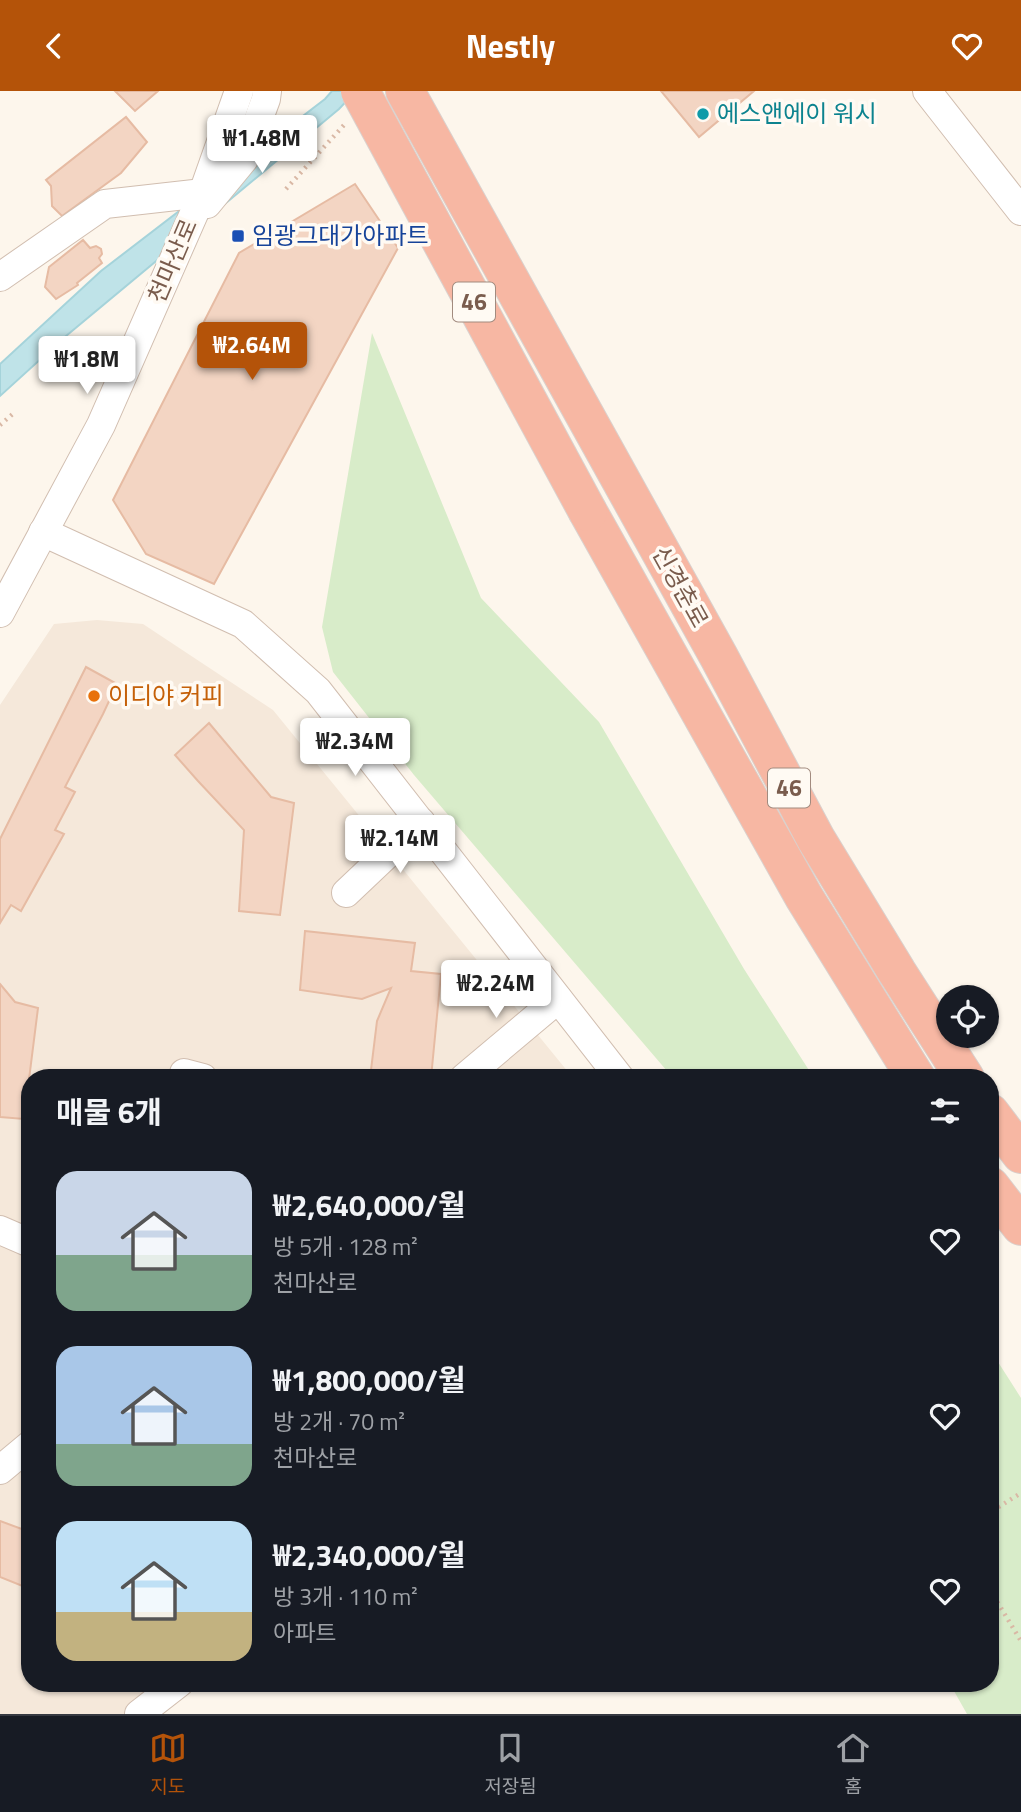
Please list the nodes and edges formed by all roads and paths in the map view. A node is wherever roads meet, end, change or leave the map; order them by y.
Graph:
1 (239, 91) edge
2 (267, 91) edge
3 (405, 91) edge
4 (927, 91) edge
5 (354, 106) edge
6 (286, 189) dead end
7 (203, 193) junction
8 (1021, 211) edge
9 (189, 225) junction
10 (0, 277) edge
11 (15, 412) dead end
12 (0, 425) edge
13 (43, 532) junction
14 (0, 613) edge
15 (421, 822) junction
16 (345, 893) dead end
17 (558, 999) junction
18 (475, 1069) edge
19 (613, 1069) edge
20 (910, 1069) edge
21 (959, 1069) edge
22 (999, 1125) edge
23 (1021, 1154) edge
24 (999, 1198) edge
25 (1021, 1226) edge
26 (0, 1230) edge
27 (21, 1239) edge
28 (21, 1452) edge
29 (0, 1470) edge
30 (1021, 1493) edge
31 (999, 1507) edge
32 (999, 1605) edge
33 (1021, 1641) edge
34 (167, 1692) edge
35 (139, 1714) edge

1 - 7 street, 천마산로
2 - 9 street
3 - 21 highway, 신경춘로 / 46
4 - 8 street
5 - 6 path
5 - 20 highway, 신경춘로 / 46, bridge
7 - 9 street, 천마산로
7 - 10 street
9 - 13 street, 천마산로
11 - 12 path
13 - 14 street, 천마산로
13 - 15 street
15 - 16 street
15 - 17 street
17 - 18 street
17 - 19 street
22 - 23 highway
24 - 25 highway
26 - 27 street
28 - 29 street
30 - 31 path
32 - 33 path
34 - 35 street

